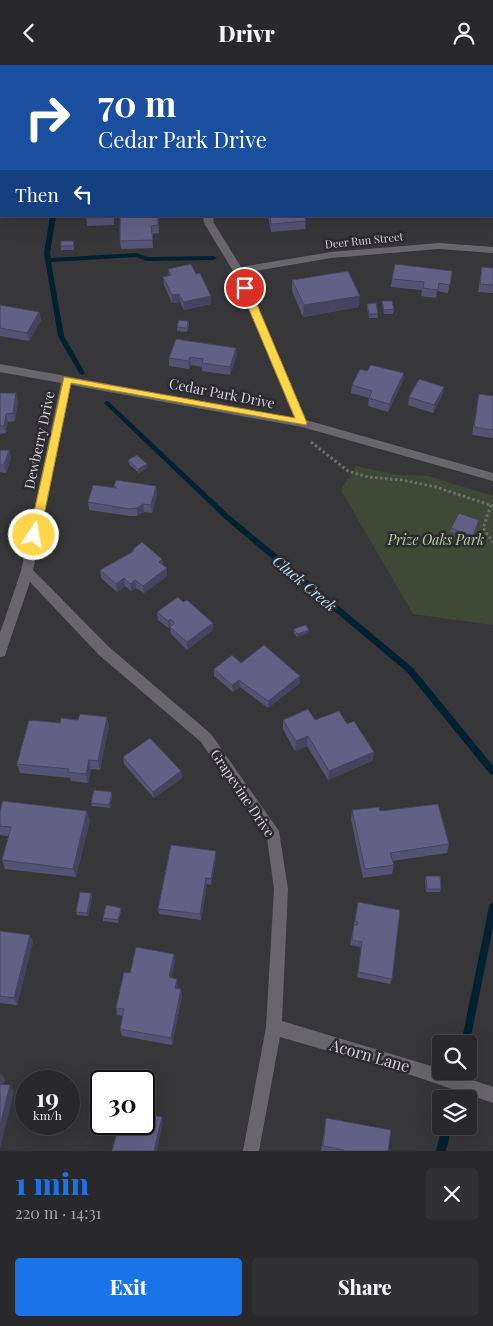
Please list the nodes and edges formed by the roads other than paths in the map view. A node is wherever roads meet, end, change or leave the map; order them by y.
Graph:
1 (208, 217) edge
2 (493, 250) edge
3 (238, 271) junction
4 (0, 368) edge
5 (67, 379) junction
6 (302, 423) junction
7 (493, 477) edge
8 (27, 571) junction
9 (0, 651) edge
10 (274, 1027) junction
11 (493, 1095) edge
12 (251, 1151) edge

1 - 3 street
2 - 3 street, Deer Run Street
3 - 6 street
4 - 5 street, Cedar Park Drive
5 - 6 street, Cedar Park Drive
5 - 8 street, Dewberry Drive
6 - 7 street, Cedar Park Drive
8 - 9 street, Dewberry Drive
8 - 10 street, Grapevine Drive
10 - 11 street, Acorn Lane
10 - 12 street, Grapevine Drive

